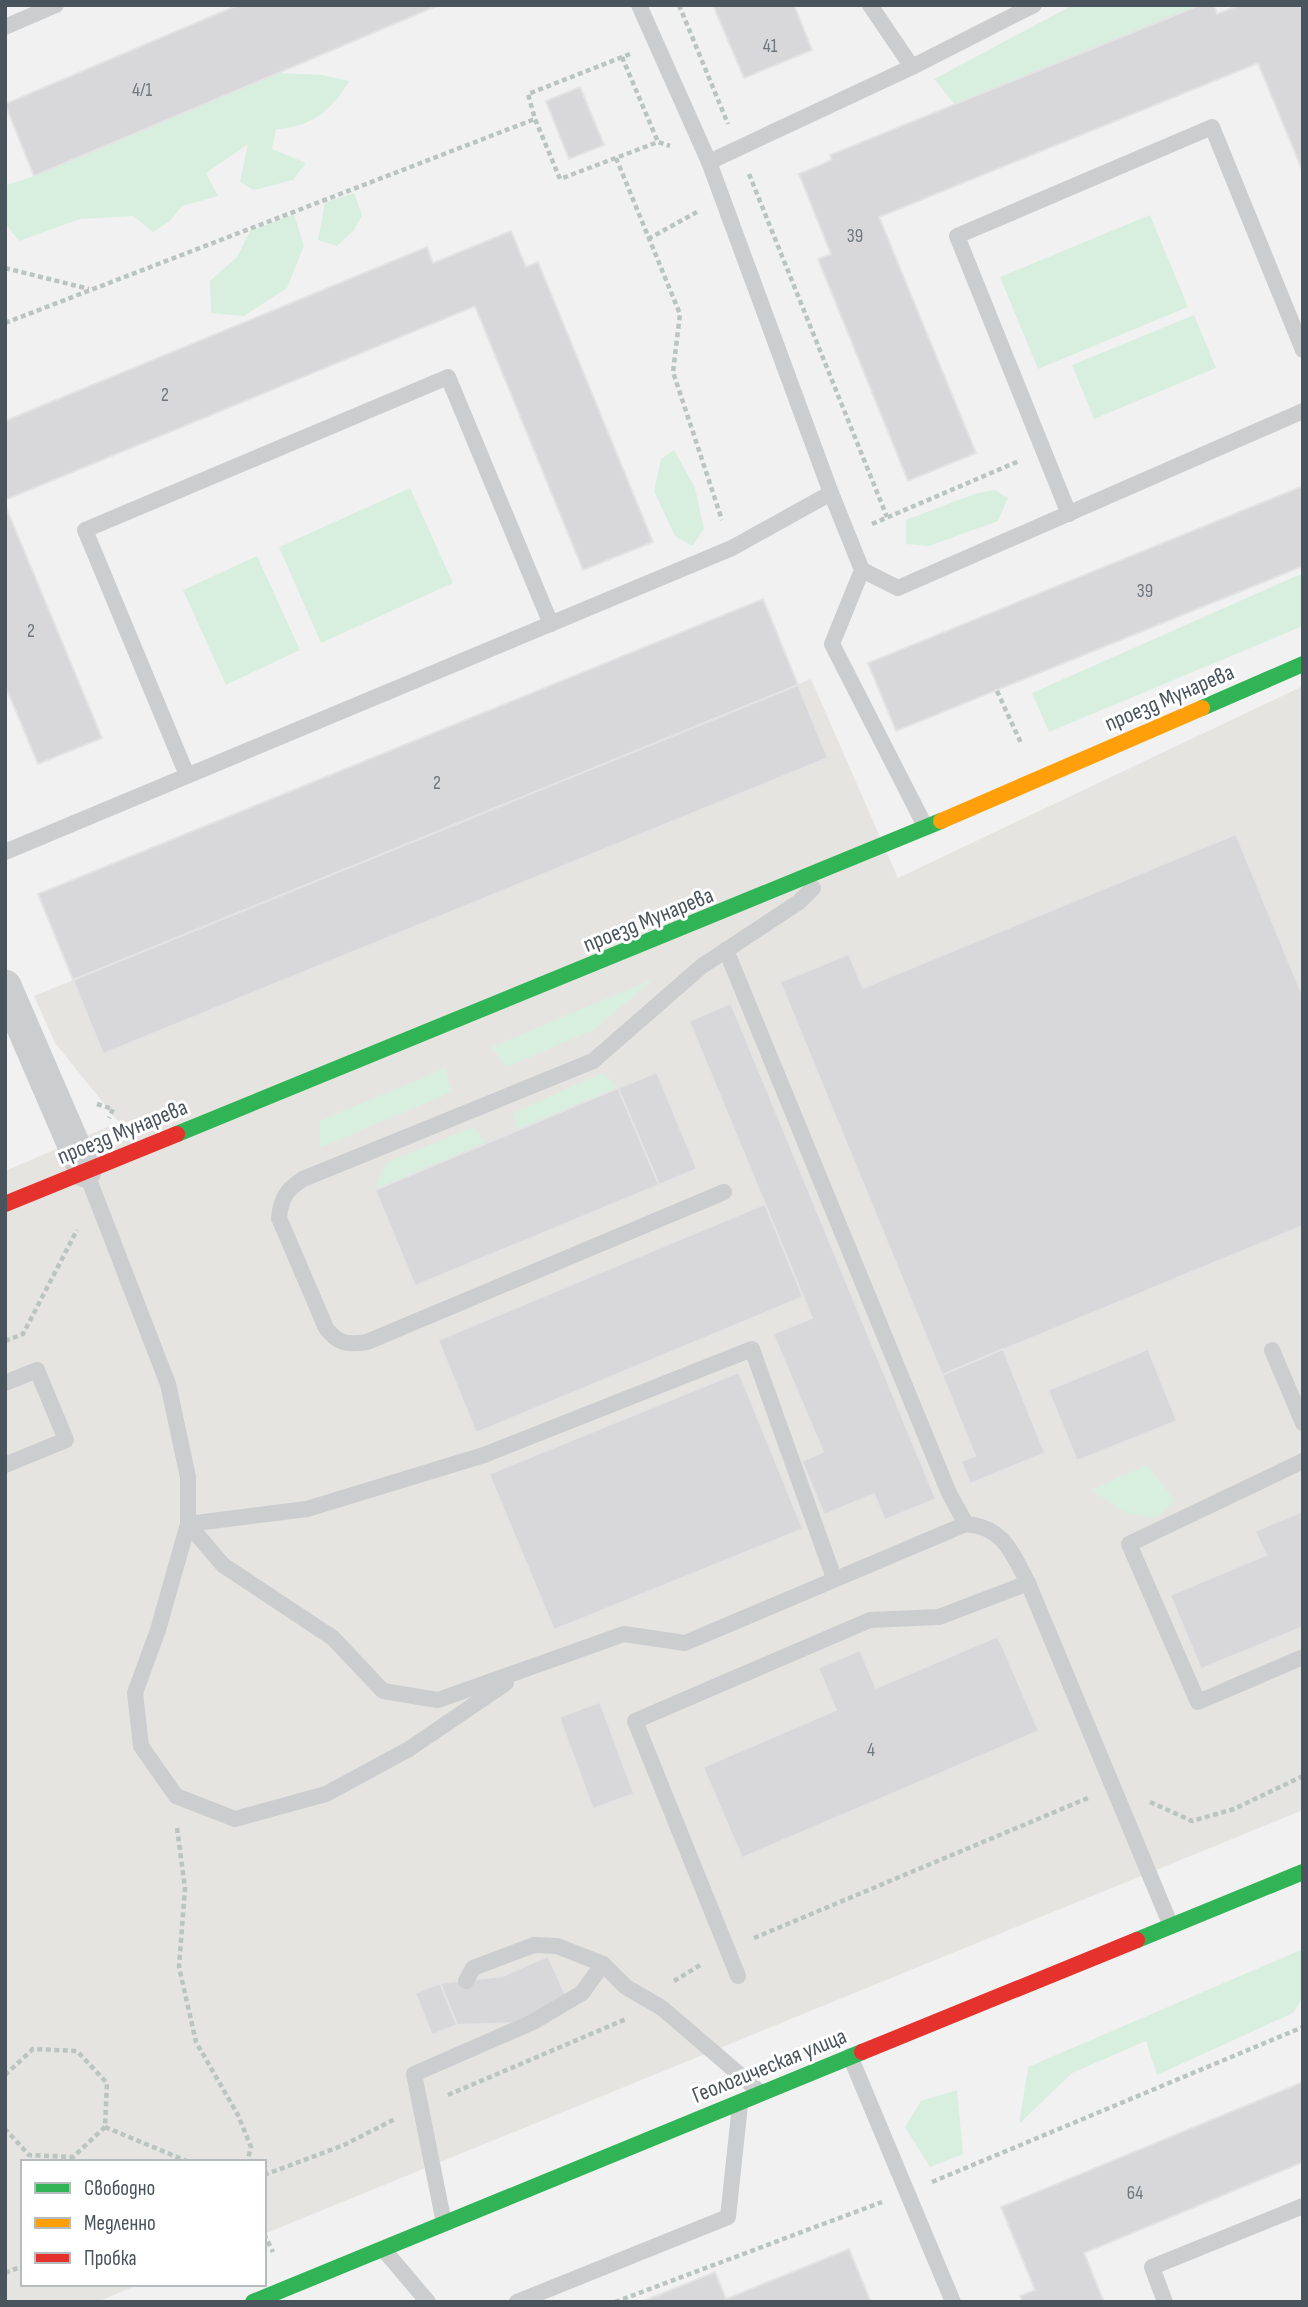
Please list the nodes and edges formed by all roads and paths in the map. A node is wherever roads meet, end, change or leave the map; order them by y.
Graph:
1 (56, 5) edge
2 (639, 5) edge
3 (680, 5) edge
4 (870, 5) edge
5 (1034, 5) edge
6 (5, 27) edge
7 (656, 44) junction
8 (622, 57) junction
9 (912, 67) junction
10 (534, 119) junction
11 (658, 142) junction
12 (739, 151) junction
13 (616, 158) junction
14 (709, 162) junction
15 (723, 198) junction
16 (648, 239) junction
17 (5, 268) edge
18 (90, 289) junction
19 (5, 323) edge
20 (1303, 349) edge
21 (1303, 411) edge
22 (1044, 451) junction
23 (831, 493) junction
24 (1069, 514) junction
25 (887, 517) junction
26 (849, 534) junction
27 (732, 548) junction
28 (862, 570) junction
29 (551, 624) junction
30 (1303, 664) edge
31 (997, 691) dead end
32 (1025, 751) dead end
33 (187, 775) junction
34 (925, 826) junction
35 (5, 852) edge
36 (830, 870) junction
37 (726, 950) junction
38 (5, 986) edge
39 (90, 1184) junction
40 (724, 1192) dead end
41 (5, 1204) edge
42 (5, 1341) edge
43 (1272, 1350) dead end
44 (5, 1383) edge
45 (1303, 1423) edge
46 (1303, 1461) edge
47 (6, 1464) edge
48 (188, 1524) junction
49 (966, 1524) junction
50 (834, 1578) junction
51 (1028, 1583) junction
52 (1303, 1657) edge
53 (525, 1669) junction
54 (1303, 1776) edge
55 (1115, 1786) junction
56 (176, 1796) junction
57 (1303, 1872) edge
58 (1171, 1926) junction
59 (725, 1950) junction
60 (603, 1964) junction
61 (738, 1976) dead end
62 (466, 1980) dead end
63 (645, 1998) junction
64 (1303, 2027) edge
65 (850, 2056) junction
66 (5, 2075) edge
67 (761, 2092) junction
68 (740, 2101) junction
69 (421, 2106) junction
70 (105, 2127) junction
71 (5, 2129) edge
72 (184, 2160) edge
73 (248, 2160) edge
74 (266, 2174) edge
75 (905, 2193) junction
76 (1303, 2206) edge
77 (444, 2222) junction
78 (382, 2248) junction
79 (253, 2302) edge
80 (428, 2302) edge
81 (517, 2302) edge
82 (615, 2302) edge
83 (953, 2302) edge
84 (1165, 2302) edge

1 - 6 lane
2 - 7 lane
3 - 12 path
4 - 9 lane
5 - 9 lane
7 - 8 path
7 - 14 lane
8 - 10 path
8 - 11 path
9 - 12 lane
10 - 13 path
10 - 18 path
11 - 13 path
11 - 14 path
12 - 14 lane
12 - 25 path
13 - 16 path
14 - 15 lane
15 - 16 path
15 - 23 lane
16 - 27 path
17 - 18 path
18 - 19 path
20 - 22 lane
21 - 24 lane
22 - 24 lane
22 - 25 path
23 - 26 lane
23 - 27 lane
24 - 28 lane
25 - 26 path
26 - 28 lane
27 - 29 lane
28 - 34 lane
29 - 33 lane
29 - 33 lane
30 - 34 street, проезд Мунарева
31 - 32 path
33 - 35 lane
34 - 36 street, проезд Мунарева
36 - 37 lane
36 - 39 street, проезд Мунарева
37 - 40 lane
37 - 49 lane
38 - 39 street
39 - 41 street, проезд Мунарева
39 - 42 path
39 - 48 lane
43 - 45 lane
44 - 47 lane
46 - 52 lane
48 - 50 lane
48 - 53 lane
48 - 56 lane
49 - 50 lane
49 - 51 lane
50 - 53 lane
51 - 55 lane
51 - 59 lane
53 - 56 lane
54 - 55 path
55 - 58 lane
55 - 59 path
56 - 73 path
57 - 58 street, Геологическая улица
58 - 65 street, Геологическая улица
59 - 61 lane
59 - 63 path
60 - 62 lane
60 - 63 lane
60 - 69 lane
63 - 67 lane
63 - 69 path
64 - 75 path
65 - 67 street, Геологическая улица
65 - 75 lane
66 - 70 path
67 - 68 street, Геологическая улица
68 - 77 street, Геологическая улица
68 - 81 lane
69 - 74 path
69 - 77 lane
70 - 71 path
70 - 72 path
75 - 82 path
75 - 83 lane
76 - 84 lane
77 - 78 street, Геологическая улица
78 - 79 street, Геологическая улица
78 - 80 lane

